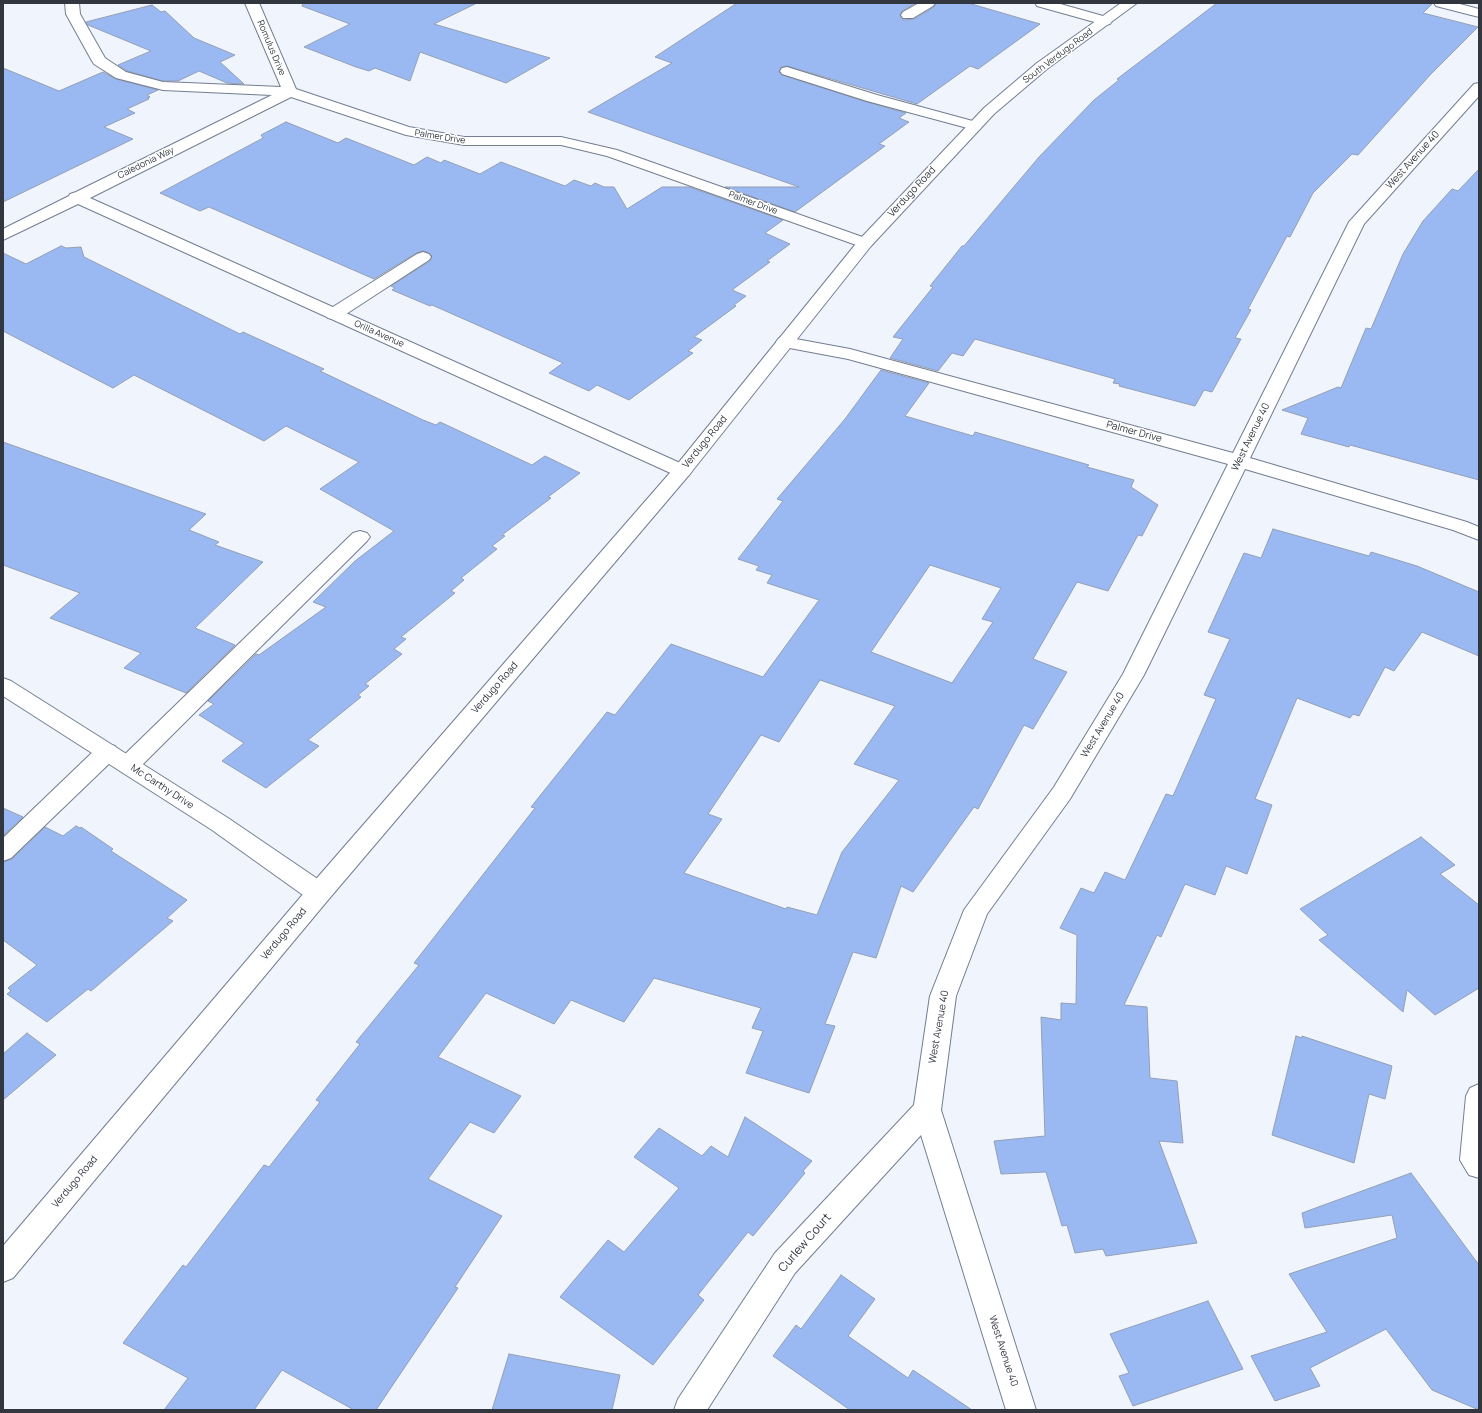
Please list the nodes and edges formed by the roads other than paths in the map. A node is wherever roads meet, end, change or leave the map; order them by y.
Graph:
1 (72, 3) edge
2 (252, 3) edge
3 (928, 3) edge
4 (1042, 3) edge
5 (1130, 3) edge
6 (1441, 3) edge
7 (1479, 13) edge
8 (908, 15) dead end
9 (1105, 21) junction
10 (787, 71) dead end
11 (1479, 87) edge
12 (290, 92) junction
13 (982, 118) junction
14 (76, 197) junction
15 (3, 235) edge
16 (865, 243) junction
17 (423, 257) dead end
18 (334, 314) junction
19 (785, 342) junction
20 (1239, 461) junction
21 (682, 471) junction
22 (1479, 534) edge
23 (360, 537) dead end
24 (3, 686) edge
25 (107, 752) junction
26 (128, 765) junction
27 (3, 852) edge
28 (319, 893) junction
29 (1479, 1096) edge
30 (927, 1110) junction
31 (1479, 1166) edge
32 (3, 1268) edge
33 (688, 1410) edge
34 (1021, 1410) edge

1 - 12 street, Palmer Drive
2 - 12 street, Romulus Drive
3 - 8 street
4 - 9 street
5 - 9 street, South Verdugo Road
6 - 7 street
9 - 13 street, South Verdugo Road
10 - 13 street
11 - 20 street, West Avenue 40
12 - 14 street, Caledonia Way
12 - 16 street, Palmer Drive
13 - 16 street, Verdugo Road
14 - 15 street, Caledonia Way
14 - 18 street, Orilla Avenue
16 - 19 street, Verdugo Road
17 - 18 street
18 - 21 street, Orilla Avenue
19 - 20 street, Palmer Drive
19 - 21 street, Verdugo Road
20 - 22 street, Palmer Drive
20 - 30 street, West Avenue 40
21 - 28 street, Verdugo Road
23 - 26 street
24 - 25 street, Mc Carthy Drive
25 - 26 street, Mc Carthy Drive
25 - 27 street
26 - 28 street, Mc Carthy Drive
28 - 32 street, Verdugo Road
29 - 31 street
30 - 33 street, Curlew Court
30 - 34 street, West Avenue 40

